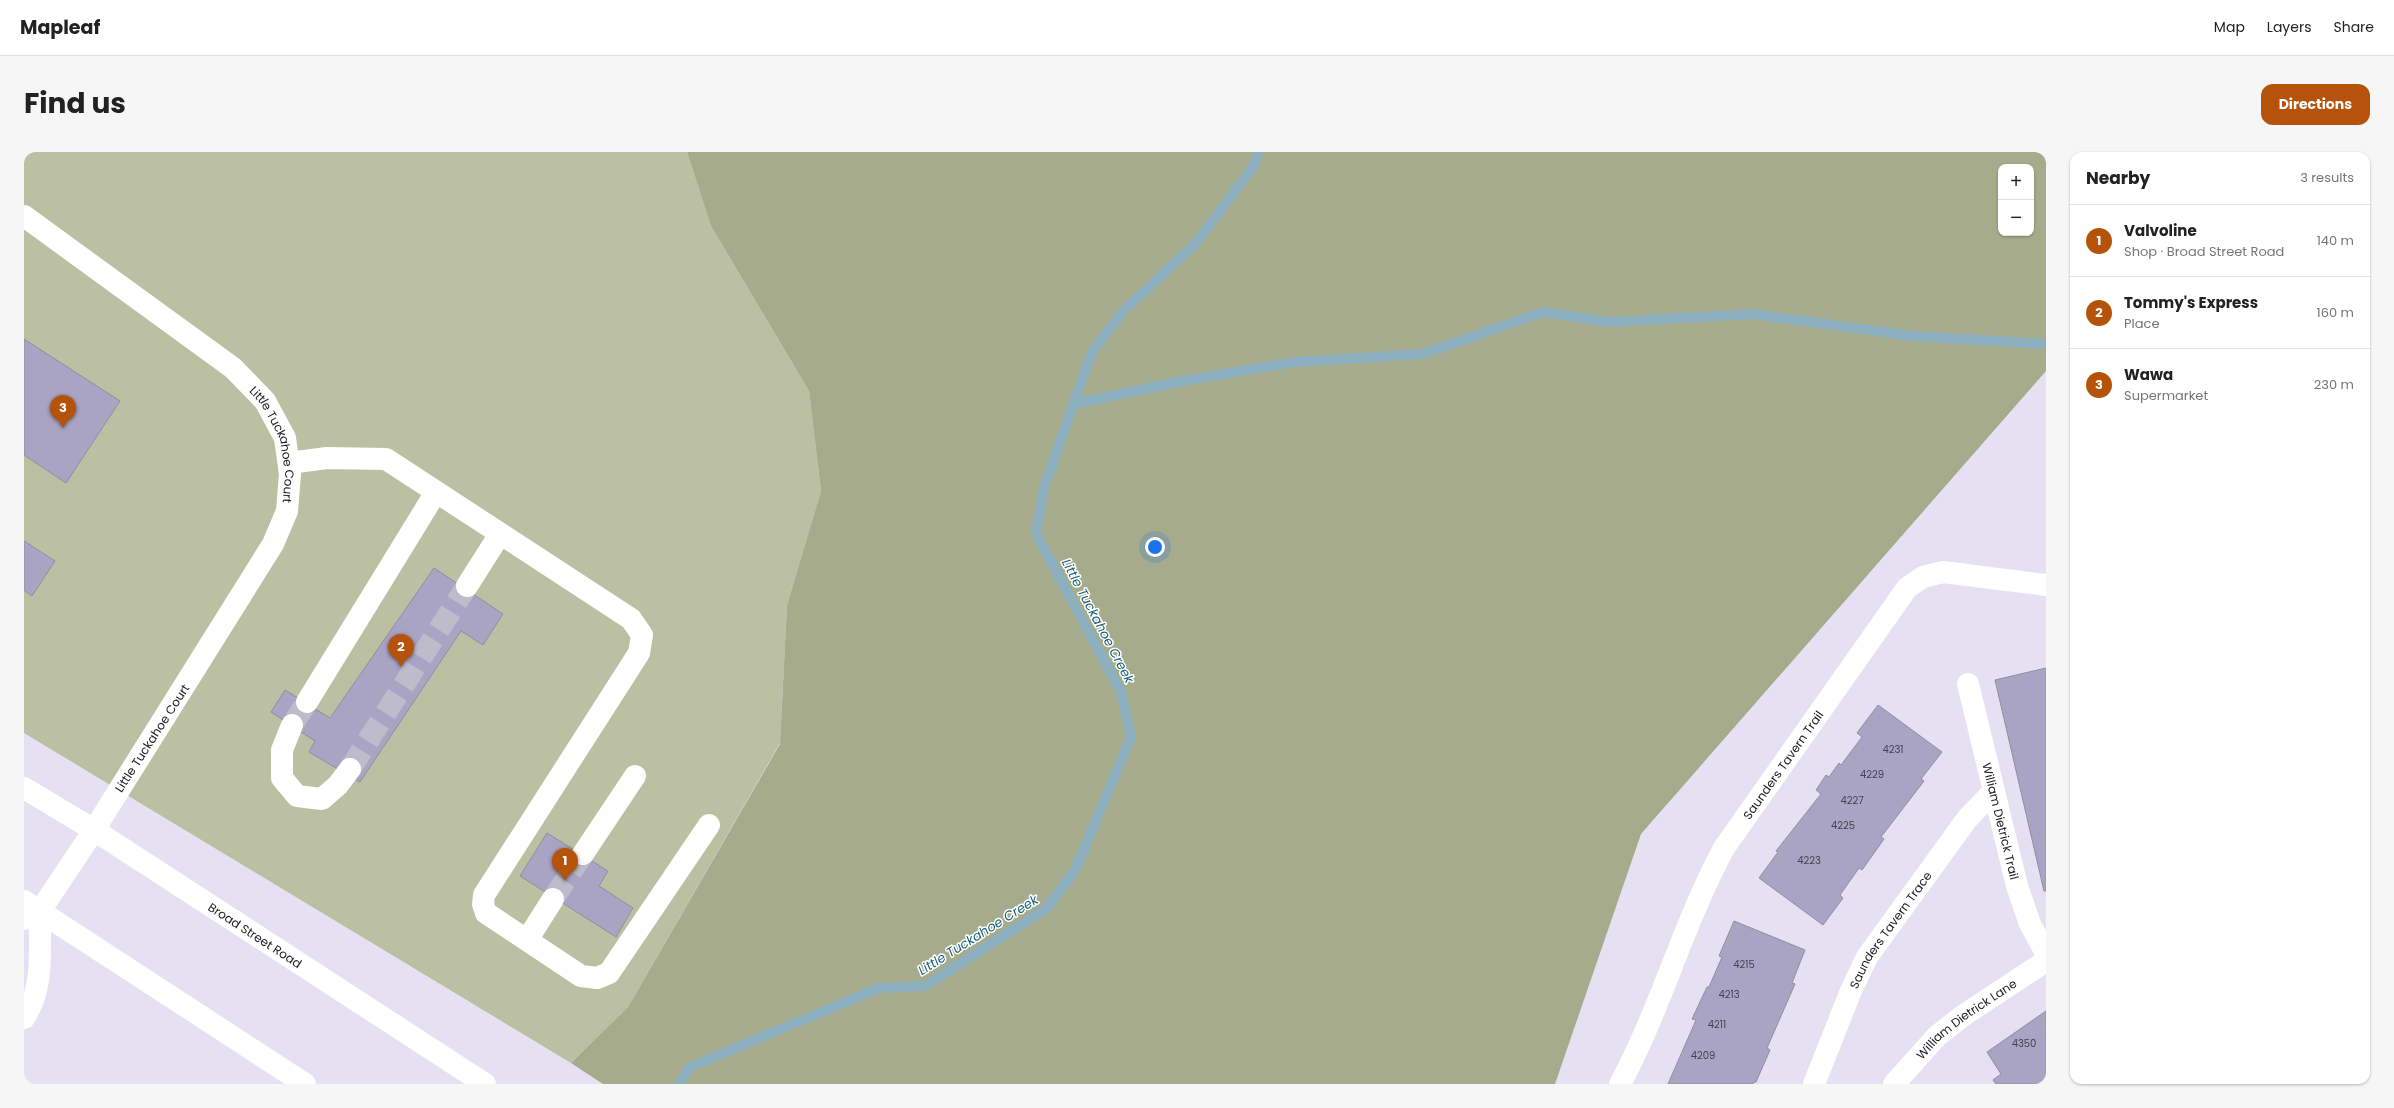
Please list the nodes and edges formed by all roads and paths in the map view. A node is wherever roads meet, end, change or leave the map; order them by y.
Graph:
1 (24, 216) edge
2 (289, 463) junction
3 (436, 492) junction
4 (500, 534) junction
5 (2046, 585) edge
6 (467, 586) tunnel mouth
7 (1968, 684) dead end
8 (307, 702) tunnel mouth
9 (292, 725) tunnel mouth
10 (350, 769) tunnel mouth
11 (635, 776) dead end
12 (24, 788) edge
13 (1993, 792) junction
14 (709, 825) dead end
15 (94, 830) junction
16 (583, 854) tunnel mouth
17 (553, 899) tunnel mouth
18 (29, 910) edge
19 (527, 940) junction
20 (2046, 953) edge
21 (2046, 961) edge
22 (24, 1018) edge
23 (305, 1084) edge
24 (485, 1084) edge
25 (1620, 1084) edge
26 (1814, 1084) edge
27 (1894, 1084) edge

1 - 2 street, Little Tuckahoe Court
2 - 3 street
2 - 15 street, Little Tuckahoe Court
3 - 4 street
3 - 8 street
4 - 6 street
4 - 19 street
5 - 25 street, Saunders Tavern Trail
7 - 13 street, William Dietrick Trail
9 - 10 street
11 - 16 street
12 - 15 street, Broad Street Road
13 - 20 street, William Dietrick Trail
13 - 26 street, Saunders Tavern Trace
14 - 19 street
15 - 18 street, Little Tuckahoe Court
15 - 24 street, Broad Street Road
17 - 19 street
18 - 22 street
18 - 23 street
21 - 27 street, William Dietrick Lane

